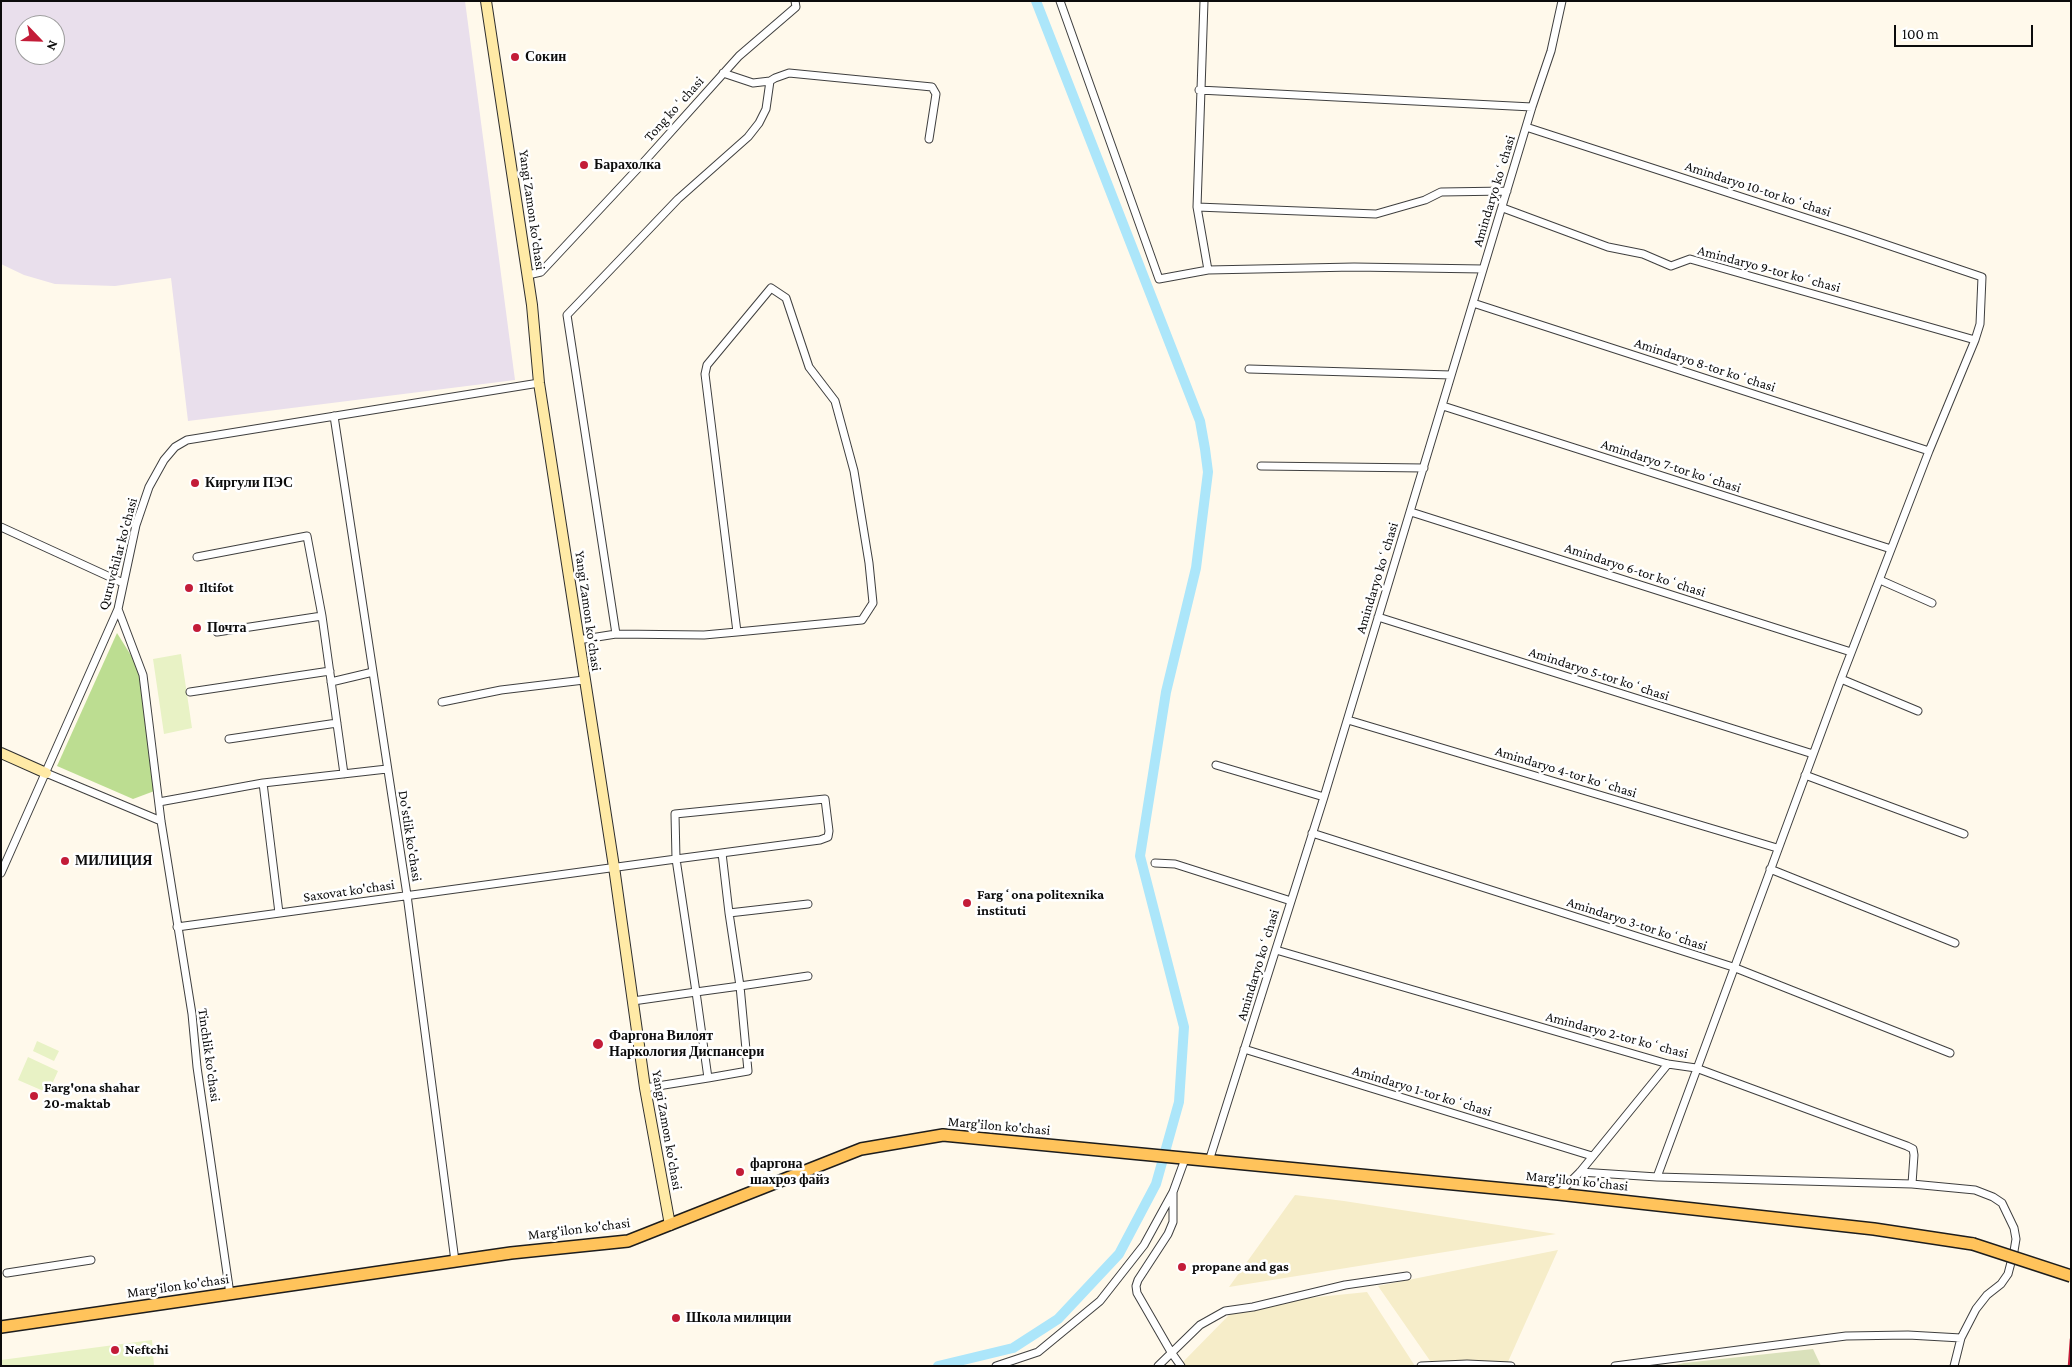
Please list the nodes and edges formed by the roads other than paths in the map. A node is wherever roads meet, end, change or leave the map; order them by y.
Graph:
1 (486, 1) edge
2 (795, 1) edge
3 (1060, 1) edge
4 (1204, 1) edge
5 (1562, 1) edge
6 (723, 73) junction
7 (770, 81) junction
8 (1199, 90) junction
9 (1532, 108) junction
10 (1526, 127) junction
11 (929, 139) dead end
12 (1507, 192) junction
13 (1197, 207) junction
14 (1503, 208) junction
15 (1483, 269) junction
16 (1208, 270) junction
17 (528, 276) junction
18 (1473, 303) junction
19 (1975, 340) junction
20 (1249, 369) dead end
21 (1451, 375) junction
22 (539, 383) junction
23 (1443, 406) junction
24 (334, 416) junction
25 (1929, 451) junction
26 (1261, 466) dead end
27 (1424, 468) junction
28 (1411, 512) junction
29 (1, 527) edge
30 (1892, 549) junction
31 (197, 557) dead end
32 (1880, 580) junction
33 (123, 583) junction
34 (1932, 603) dead end
35 (118, 609) junction
36 (322, 616) junction
37 (1378, 617) junction
38 (217, 632) dead end
39 (737, 632) junction
40 (616, 634) junction
41 (578, 640) junction
42 (1851, 652) junction
43 (330, 671) junction
44 (373, 672) junction
45 (1841, 679) junction
46 (584, 680) junction
47 (331, 682) junction
48 (190, 692) dead end
49 (442, 702) dead end
50 (1918, 711) dead end
51 (1348, 720) junction
52 (337, 723) junction
53 (229, 739) dead end
54 (1, 753) edge
55 (1813, 754) junction
56 (1216, 766) dead end
57 (388, 769) junction
58 (46, 773) junction
59 (344, 774) junction
60 (1805, 775) junction
61 (263, 784) junction
62 (1324, 797) junction
63 (159, 802) junction
64 (161, 821) junction
65 (1312, 834) junction
66 (1964, 834) dead end
67 (1777, 848) junction
68 (722, 852) junction
69 (676, 859) junction
70 (1155, 863) dead end
71 (614, 867) junction
72 (1770, 869) junction
73 (1, 873) edge
74 (407, 896) junction
75 (1291, 901) junction
76 (808, 904) dead end
77 (280, 913) junction
78 (729, 913) junction
79 (177, 927) junction
80 (1955, 943) dead end
81 (1276, 950) junction
82 (1733, 967) junction
83 (808, 976) dead end
84 (740, 986) junction
85 (696, 992) junction
86 (633, 1001) junction
87 (1244, 1050) junction
88 (1950, 1053) dead end
89 (1668, 1064) junction
90 (1696, 1068) junction
91 (708, 1078) junction
92 (645, 1088) junction
93 (1592, 1156) junction
94 (1181, 1159) junction
95 (1209, 1161) junction
96 (1580, 1172) junction
97 (1656, 1177) junction
98 (1912, 1184) junction
99 (1173, 1192) junction
100 (1558, 1194) junction
101 (670, 1224) junction
102 (91, 1260) dead end
103 (455, 1261) junction
104 (7, 1272) dead end
105 (1407, 1276) dead end
106 (2071, 1276) edge
107 (230, 1294) junction
108 (1, 1327) edge
109 (1961, 1338) junction
110 (1171, 1352) junction
111 (1467, 1365) edge
112 (996, 1366) edge
113 (1158, 1366) edge
114 (1181, 1366) edge
115 (1421, 1366) edge
116 (1511, 1366) edge
117 (1615, 1366) edge
118 (1954, 1366) edge

1 - 17 street, Yangi Zamon ko'chasi
2 - 6 street, Tong koʻchasi
3 - 16 street
4 - 8 street
5 - 9 street, Amindaryo koʻchasi
6 - 7 street
6 - 17 street, Tong koʻchasi
7 - 11 street
7 - 40 street
8 - 9 street
8 - 13 street
9 - 10 street, Amindaryo koʻchasi
10 - 12 street, Amindaryo koʻchasi
10 - 19 street, Amindaryo 10-tor koʻchasi
12 - 13 street
12 - 14 street, Amindaryo koʻchasi
13 - 16 street
14 - 15 street, Amindaryo koʻchasi
14 - 19 street, Amindaryo 9-tor koʻchasi
15 - 16 street
15 - 18 street, Amindaryo koʻchasi
17 - 22 street, Yangi Zamon ko'chasi
18 - 21 street, Amindaryo koʻchasi
18 - 25 street, Amindaryo 8-tor koʻchasi
19 - 25 street
20 - 21 street
21 - 23 street, Amindaryo koʻchasi
22 - 24 street, Quruvchilar ko'chasi
22 - 41 street, Yangi Zamon ko'chasi
23 - 27 street, Amindaryo koʻchasi
23 - 30 street, Amindaryo 7-tor koʻchasi
24 - 33 street, Quruvchilar ko'chasi
24 - 44 street, Do'stlik ko'chasi
25 - 30 street
26 - 27 street
27 - 28 street, Amindaryo koʻchasi
28 - 37 street, Amindaryo koʻchasi
28 - 42 street, Amindaryo 6-tor koʻchasi
29 - 33 street
30 - 32 street
31 - 36 street
32 - 34 street
32 - 42 street
33 - 35 street, Quruvchilar ko'chasi
35 - 58 street, Quruvchilar ko'chasi
35 - 63 street, Tinchlik ko'chasi
36 - 38 street
36 - 43 street
37 - 51 street, Amindaryo koʻchasi
37 - 55 street, Amindaryo 5-tor koʻchasi
39 - 39 street
39 - 40 street
40 - 41 street
41 - 46 street, Yangi Zamon ko'chasi
42 - 45 street
43 - 47 street
43 - 48 street
44 - 47 street
44 - 57 street, Do'stlik ko'chasi
45 - 50 street
45 - 55 street
46 - 49 street
46 - 71 street, Yangi Zamon ko'chasi
47 - 52 street
51 - 62 street, Amindaryo koʻchasi
51 - 67 street, Amindaryo 4-tor koʻchasi
52 - 53 street
52 - 59 street
54 - 58 street
55 - 60 street
56 - 62 street
57 - 59 street
57 - 74 street, Do'stlik ko'chasi
58 - 64 street
58 - 73 street, Quruvchilar ko'chasi
59 - 61 street
60 - 66 street
60 - 67 street
61 - 63 street
61 - 77 street
62 - 65 street, Amindaryo koʻchasi
63 - 64 street, Tinchlik ko'chasi
64 - 79 street, Tinchlik ko'chasi
65 - 75 street, Amindaryo koʻchasi
65 - 82 street, Amindaryo 3-tor koʻchasi
67 - 72 street
68 - 69 street, Saxovat ko'chasi
68 - 69 street, Saxovat ko'chasi
68 - 78 street
69 - 71 street, Saxovat ko'chasi
69 - 85 street
70 - 75 street
71 - 74 street, Saxovat ko'chasi
71 - 86 street, Yangi Zamon ko'chasi
72 - 80 street
72 - 82 street
74 - 77 street, Saxovat ko'chasi
74 - 103 street, Do'stlik ko'chasi
75 - 81 street, Amindaryo koʻchasi
76 - 78 street
77 - 79 street, Saxovat ko'chasi
78 - 84 street
79 - 107 street, Tinchlik ko'chasi
81 - 87 street, Amindaryo koʻchasi
81 - 89 street, Amindaryo 2-tor koʻchasi
82 - 88 street, Amindaryo 3-tor koʻchasi
82 - 90 street
83 - 84 street
84 - 85 street
84 - 91 street
85 - 86 street
85 - 91 street
86 - 92 street, Yangi Zamon ko'chasi
87 - 93 street, Amindaryo 1-tor koʻchasi
87 - 95 street, Amindaryo koʻchasi
89 - 90 street, Amindaryo 2-tor koʻchasi
89 - 93 street
90 - 97 street
90 - 98 street, Amindaryo 2-tor koʻchasi
91 - 92 street
92 - 101 street, Yangi Zamon ko'chasi
93 - 96 street
94 - 95 main road, Marg'ilon ko'chasi
94 - 99 street
94 - 101 main road, Marg'ilon ko'chasi
95 - 100 main road, Marg'ilon ko'chasi
96 - 97 street
96 - 100 street
97 - 98 street
98 - 109 street
99 - 110 street
99 - 112 street
100 - 106 main road, Marg'ilon ko'chasi, bridge
101 - 103 main road, Marg'ilon ko'chasi
102 - 104 street
103 - 107 main road, Marg'ilon ko'chasi
105 - 110 street
107 - 108 main road, Marg'ilon ko'chasi
109 - 117 street
109 - 118 street
110 - 113 street
110 - 114 street
111 - 115 street
111 - 116 street

